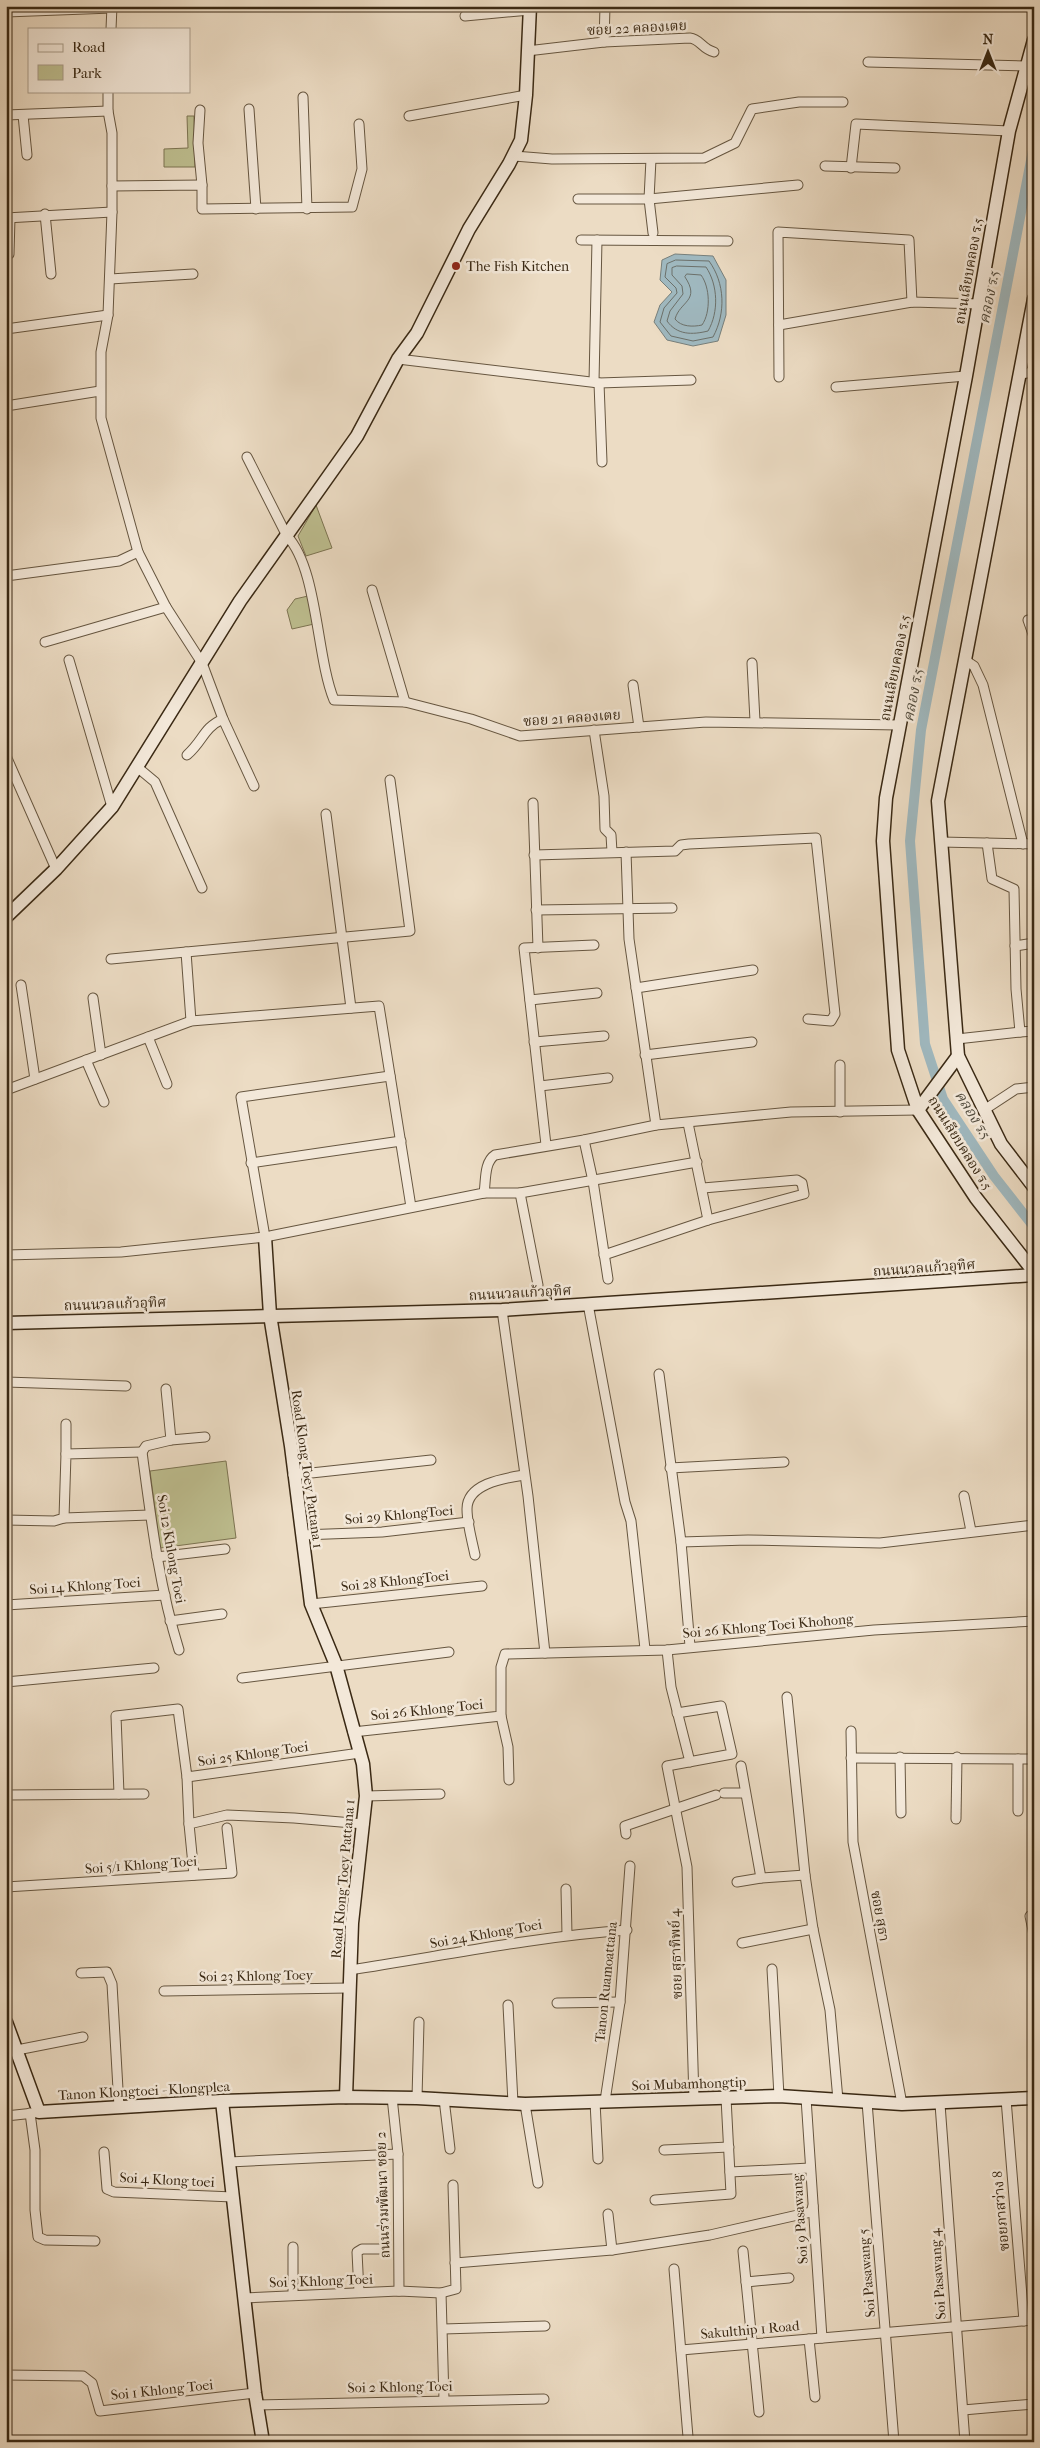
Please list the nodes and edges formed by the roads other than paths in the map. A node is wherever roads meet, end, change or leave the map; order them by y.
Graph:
1 (605, 6) edge
2 (112, 7) edge
3 (530, 8) edge
4 (6, 12) edge
5 (465, 16) dead end
6 (111, 28) edge
7 (1034, 40) edge
8 (604, 42) junction
9 (527, 51) junction
10 (714, 52) dead end
11 (868, 62) dead end
12 (1025, 66) junction
13 (108, 92) edge
14 (526, 95) junction
15 (302, 97) dead end
16 (843, 102) dead end
17 (249, 109) dead end
18 (200, 110) dead end
19 (108, 111) junction
20 (23, 115) junction
21 (6, 116) edge
22 (409, 116) dead end
23 (358, 124) dead end
24 (1009, 131) junction
25 (27, 155) dead end
26 (514, 156) junction
27 (651, 160) junction
28 (825, 166) dead end
29 (852, 168) junction
30 (895, 168) dead end
31 (202, 184) junction
32 (798, 184) dead end
33 (112, 186) junction
34 (578, 199) dead end
35 (649, 199) junction
36 (256, 209) junction
37 (307, 209) junction
38 (112, 212) junction
39 (46, 214) junction
40 (8, 218) edge
41 (653, 233) dead end
42 (581, 240) dead end
43 (597, 240) junction
44 (728, 241) dead end
45 (6, 255) edge
46 (51, 274) dead end
47 (193, 274) dead end
48 (110, 279) junction
49 (1034, 300) edge
50 (912, 302) junction
51 (979, 304) junction
52 (108, 315) junction
53 (779, 326) junction
54 (6, 329) edge
55 (398, 359) junction
56 (1034, 372) edge
57 (1020, 374) junction
58 (966, 376) junction
59 (779, 377) dead end
60 (690, 380) dead end
61 (596, 382) junction
62 (836, 387) dead end
63 (100, 390) junction
64 (6, 406) edge
65 (247, 457) dead end
66 (602, 462) dead end
67 (287, 536) junction
68 (138, 552) junction
69 (6, 576) edge
70 (372, 590) dead end
71 (166, 607) junction
72 (1028, 620) dead end
73 (1034, 637) edge
74 (45, 642) dead end
75 (69, 660) dead end
76 (965, 660) junction
77 (202, 663) junction
78 (752, 663) dead end
79 (633, 685) dead end
80 (405, 702) junction
81 (223, 719) junction
82 (755, 721) junction
83 (899, 725) junction
84 (639, 727) junction
85 (594, 730) junction
86 (187, 755) dead end
87 (6, 756) edge
88 (137, 767) junction
89 (390, 780) dead end
90 (254, 786) dead end
91 (533, 803) dead end
92 (112, 808) junction
93 (326, 814) dead end
94 (940, 842) junction
95 (987, 843) junction
96 (1023, 844) junction
97 (1034, 844) edge
98 (612, 852) junction
99 (626, 852) junction
100 (534, 855) junction
101 (56, 869) junction
102 (202, 888) dead end
103 (672, 908) dead end
104 (628, 909) junction
105 (536, 910) junction
106 (6, 917) edge
107 (341, 937) junction
108 (1034, 943) edge
109 (594, 945) dead end
110 (1015, 946) junction
111 (538, 948) junction
112 (186, 952) junction
113 (111, 959) dead end
114 (754, 970) dead end
115 (21, 985) dead end
116 (636, 988) junction
117 (597, 993) dead end
118 (93, 998) dead end
119 (530, 1000) junction
120 (350, 1008) junction
121 (808, 1020) dead end
122 (191, 1021) junction
123 (1034, 1031) edge
124 (1020, 1032) junction
125 (604, 1036) dead end
126 (148, 1037) junction
127 (957, 1039) junction
128 (534, 1042) junction
129 (752, 1042) dead end
130 (100, 1055) junction
131 (645, 1055) junction
132 (958, 1056) junction
133 (86, 1060) junction
134 (840, 1066) dead end
135 (390, 1076) junction
136 (608, 1078) dead end
137 (35, 1079) junction
138 (167, 1084) dead end
139 (540, 1086) junction
140 (1034, 1087) edge
141 (6, 1090) edge
142 (104, 1102) dead end
143 (918, 1110) junction
144 (984, 1110) junction
145 (840, 1112) junction
146 (688, 1123) junction
147 (656, 1125) junction
148 (584, 1140) junction
149 (400, 1141) junction
150 (546, 1145) junction
151 (697, 1162) junction
152 (251, 1163) junction
153 (593, 1181) junction
154 (703, 1188) junction
155 (1034, 1188) edge
156 (520, 1193) junction
157 (484, 1194) junction
158 (411, 1206) junction
159 (708, 1220) junction
160 (265, 1237) junction
161 (6, 1255) edge
162 (604, 1255) junction
163 (1034, 1273) edge
164 (608, 1279) dead end
165 (538, 1285) dead end
166 (588, 1304) junction
167 (502, 1310) junction
168 (270, 1315) junction
169 (6, 1323) edge
170 (659, 1374) dead end
171 (6, 1382) edge
172 (126, 1386) dead end
173 (166, 1389) dead end
174 (66, 1424) dead end
175 (205, 1437) dead end
176 (170, 1440) junction
177 (142, 1452) junction
178 (66, 1454) junction
179 (431, 1460) dead end
180 (784, 1462) dead end
181 (670, 1468) junction
182 (293, 1475) junction
183 (524, 1475) junction
184 (964, 1496) dead end
185 (150, 1515) junction
186 (64, 1518) junction
187 (6, 1520) edge
188 (469, 1522) junction
189 (1034, 1526) edge
190 (971, 1531) junction
191 (302, 1535) junction
192 (681, 1542) junction
193 (225, 1549) dead end
194 (475, 1555) dead end
195 (157, 1557) junction
196 (482, 1586) dead end
197 (165, 1594) junction
198 (311, 1604) junction
199 (6, 1605) edge
200 (222, 1614) dead end
201 (1034, 1621) edge
202 (170, 1622) junction
203 (690, 1646) junction
204 (645, 1649) junction
205 (179, 1650) dead end
206 (667, 1650) junction
207 (450, 1652) dead end
208 (504, 1654) joint
209 (545, 1654) junction
210 (336, 1665) junction
211 (154, 1668) dead end
212 (242, 1678) dead end
213 (6, 1682) edge
214 (787, 1697) dead end
215 (677, 1713) junction
216 (501, 1716) junction
217 (850, 1731) dead end
218 (353, 1732) junction
219 (360, 1754) junction
220 (900, 1757) junction
221 (958, 1757) junction
222 (850, 1758) junction
223 (1018, 1759) junction
224 (1034, 1759) edge
225 (690, 1762) junction
226 (740, 1766) dead end
227 (187, 1777) junction
228 (509, 1780) dead end
229 (744, 1793) junction
230 (119, 1794) junction
231 (144, 1794) dead end
232 (440, 1794) dead end
233 (6, 1795) edge
234 (366, 1796) junction
235 (676, 1809) junction
236 (1018, 1811) dead end
237 (900, 1814) dead end
238 (956, 1819) dead end
239 (189, 1824) junction
240 (364, 1824) junction
241 (227, 1828) dead end
242 (626, 1834) dead end
243 (630, 1866) dead end
244 (194, 1875) junction
245 (805, 1875) junction
246 (761, 1878) junction
247 (737, 1882) dead end
248 (6, 1887) edge
249 (566, 1889) dead end
250 (1030, 1916) dead end
251 (813, 1929) junction
252 (627, 1930) junction
253 (568, 1935) junction
254 (1034, 1935) edge
255 (742, 1943) dead end
256 (772, 1969) dead end
257 (350, 1970) junction
258 (81, 1973) dead end
259 (348, 1988) junction
260 (164, 1991) dead end
261 (620, 2002) junction
262 (557, 2003) dead end
263 (508, 2005) dead end
264 (6, 2022) edge
265 (419, 2022) dead end
266 (83, 2037) dead end
267 (17, 2050) junction
268 (779, 2096) junction
269 (346, 2097) junction
270 (392, 2097) junction
271 (417, 2098) junction
272 (726, 2098) junction
273 (806, 2098) junction
274 (1034, 2098) edge
275 (444, 2099) junction
276 (694, 2099) junction
277 (1006, 2099) junction
278 (838, 2100) junction
279 (222, 2101) junction
280 (600, 2102) junction
281 (867, 2102) junction
282 (519, 2104) junction
283 (902, 2104) junction
284 (940, 2104) junction
285 (119, 2107) junction
286 (35, 2113) junction
287 (6, 2116) edge
288 (729, 2147) junction
289 (450, 2149) dead end
290 (664, 2150) dead end
291 (104, 2152) dead end
292 (398, 2154) junction
293 (598, 2159) dead end
294 (229, 2162) junction
295 (810, 2168) junction
296 (730, 2172) junction
297 (538, 2183) dead end
298 (453, 2185) dead end
299 (232, 2197) junction
300 (655, 2200) dead end
301 (813, 2206) junction
302 (608, 2214) dead end
303 (94, 2242) dead end
304 (293, 2247) dead end
305 (381, 2249) dead end
306 (612, 2250) junction
307 (743, 2251) dead end
308 (456, 2263) junction
309 (674, 2269) dead end
310 (789, 2278) dead end
311 (746, 2282) junction
312 (399, 2291) junction
313 (359, 2292) junction
314 (293, 2294) junction
315 (441, 2294) junction
316 (244, 2298) junction
317 (1029, 2321) edge
318 (546, 2326) dead end
319 (956, 2327) junction
320 (443, 2329) junction
321 (886, 2332) junction
322 (822, 2338) junction
323 (809, 2339) junction
324 (752, 2343) junction
325 (681, 2350) junction
326 (6, 2375) edge
327 (815, 2397) dead end
328 (255, 2399) junction
329 (544, 2399) dead end
330 (444, 2400) junction
331 (1034, 2404) edge
332 (963, 2410) junction
333 (759, 2412) dead end
334 (688, 2437) dead end
335 (263, 2442) edge
336 (894, 2442) edge
337 (964, 2442) edge

1 - 8 street
2 - 4 street
2 - 6 street
3 - 5 street
3 - 9 street
7 - 12 street, ถนนเลียบคลอง ร.5
8 - 9 street, ซอย 22 คลองเตย
8 - 10 street, ซอย 22 คลองเตย
9 - 14 street
11 - 12 street
12 - 24 street, ถนนเลียบคลอง ร.5
13 - 19 street
14 - 22 street
14 - 26 street
15 - 37 street
16 - 27 street
17 - 36 street
18 - 31 street
19 - 20 street
19 - 33 street
20 - 21 street
20 - 25 street
23 - 37 street
24 - 29 street
24 - 51 street, ถนนเลียบคลอง ร.5
26 - 27 street
26 - 55 street
27 - 35 street
28 - 29 street
29 - 30 street
31 - 33 street
31 - 36 street
32 - 35 street
33 - 38 street
34 - 35 street
35 - 41 street
36 - 37 street
38 - 39 street
38 - 48 street
39 - 40 street
39 - 46 street
40 - 45 street
42 - 43 street
43 - 44 street
43 - 61 street
47 - 48 street
48 - 52 street
49 - 57 street
50 - 51 street
50 - 53 street
50 - 53 street
51 - 58 street, ถนนเลียบคลอง ร.5
52 - 54 street
52 - 63 street
53 - 59 street
55 - 61 street
55 - 67 street
56 - 57 street
57 - 76 street
58 - 62 street
58 - 83 street, ถนนเลียบคลอง ร.5
60 - 61 street
61 - 66 street
63 - 64 street
63 - 68 street
65 - 67 street
67 - 77 street
67 - 80 street, ซอย 21 คลองเตย
68 - 69 street
68 - 71 street
70 - 80 street
71 - 74 street
71 - 77 street
72 - 73 street
75 - 92 street
76 - 94 street
76 - 96 street
77 - 81 street
77 - 88 street
78 - 82 street
79 - 84 street
80 - 85 street, ซอย 21 คลองเตย
81 - 86 street
81 - 90 street
82 - 83 street, ซอย 21 คลองเตย
82 - 84 street, ซอย 21 คลองเตย
83 - 143 street, ถนนเลียบคลอง ร.5
84 - 85 street, ซอย 21 คลองเตย
85 - 98 street
87 - 101 street
88 - 92 street
88 - 102 street
89 - 107 street
91 - 100 street
92 - 101 street
93 - 107 street
94 - 95 street
94 - 127 street
95 - 96 street
95 - 110 street
96 - 97 street
98 - 99 street
98 - 100 street
99 - 104 street
99 - 121 street
100 - 105 street
101 - 106 street
103 - 104 street
104 - 105 street
104 - 116 street
105 - 111 street
107 - 112 street
107 - 120 street
108 - 110 street
109 - 111 street
110 - 124 street
111 - 119 street
112 - 113 street
112 - 122 street
114 - 116 street
115 - 137 street
116 - 131 street
117 - 119 street
118 - 130 street
119 - 128 street
120 - 122 street
120 - 135 street
122 - 126 street
123 - 124 street
124 - 127 street
125 - 128 street
126 - 130 street
126 - 138 street
127 - 132 street
128 - 139 street
129 - 131 street
130 - 133 street
131 - 147 street
132 - 143 street
132 - 144 street
133 - 137 street
133 - 142 street
134 - 145 street
135 - 149 street
135 - 152 street
136 - 139 street
137 - 141 street
139 - 150 street
140 - 144 street
143 - 145 street
143 - 163 street, ถนนเลียบคลอง ร.5
144 - 155 street
145 - 146 street
146 - 147 street
146 - 151 street
147 - 148 street
148 - 150 street
148 - 153 street
149 - 152 street
149 - 158 street
150 - 157 street
151 - 153 street
151 - 154 street
152 - 160 street
153 - 156 street
153 - 162 street
154 - 159 street
154 - 159 street
156 - 157 street
156 - 165 street
157 - 158 street
158 - 160 street
159 - 162 street
160 - 161 street
160 - 168 street, Road Klong Toey Pattana 1
162 - 164 street
163 - 166 street, ถนนนวลแก้วอุทิศ
166 - 167 street, ถนนนวลแก้วอุทิศ
166 - 204 street
167 - 168 street, ถนนนวลแก้วอุทิศ
167 - 183 street
168 - 169 street, ถนนนวลแก้วอุทิศ
168 - 182 street, Road Klong Toey Pattana 1
170 - 181 street
171 - 172 street
173 - 176 street
174 - 178 street
175 - 176 street
176 - 177 street
177 - 178 street
177 - 185 street, Soi 12 Khlong Toei
178 - 186 street
179 - 182 street
180 - 181 street
181 - 192 street
182 - 191 street, Road Klong Toey Pattana 1
183 - 188 street
183 - 209 street
184 - 190 street
185 - 186 street
185 - 195 street, Soi 12 Khlong Toei
186 - 187 street
188 - 191 street, Soi 29 KhlongToei
188 - 194 street
189 - 190 street
190 - 192 street
191 - 198 street, Road Klong Toey Pattana 1
192 - 203 street
193 - 195 street
195 - 197 street, Soi 12 Khlong Toei
196 - 198 street, Soi 28 KhlongToei
197 - 199 street, Soi 14 Khlong Toei
197 - 202 street, Soi 12 Khlong Toei
198 - 210 street, Road Klong Toey Pattana 1
200 - 202 street
201 - 203 street, Soi 26 Khlong Toei Khohong
202 - 205 street, Soi 12 Khlong Toei
203 - 206 street, Soi 26 Khlong Toei Khohong
204 - 206 street, Soi 26 Khlong Toei Khohong
204 - 209 street, Soi 26 Khlong Toei Khohong
206 - 215 street
207 - 210 street
208 - 209 street, Soi 26 Khlong Toei Khohong
208 - 216 street, Soi 26 Khlong Toei
210 - 212 street
210 - 218 street, Road Klong Toey Pattana 1
211 - 213 street
214 - 245 street
215 - 225 street
215 - 225 street
216 - 218 street, Soi 26 Khlong Toei
216 - 228 street
217 - 222 street, ซอย สุธา
218 - 219 street, Road Klong Toey Pattana 1
219 - 227 street, Soi 25 Khlong Toei
219 - 234 street, Road Klong Toey Pattana 1
220 - 221 street
220 - 222 street
220 - 237 street
221 - 223 street
221 - 238 street
222 - 283 street, ซอย สุธา
223 - 224 street
223 - 236 street
225 - 235 street, ซอย สุธาทิพย์ 4
226 - 229 street
227 - 230 street, Soi 25 Khlong Toei
227 - 239 street
229 - 235 street
229 - 246 street
230 - 231 street
230 - 233 street
232 - 234 street
234 - 240 street, Road Klong Toey Pattana 1
235 - 242 street
235 - 276 street, ซอย สุธาทิพย์ 4
239 - 240 street
239 - 244 street
240 - 257 street, Road Klong Toey Pattana 1
241 - 244 street, Soi 5/1 Khlong Toei
243 - 252 street, Tanon Ruamoattana
244 - 248 street, Soi 5/1 Khlong Toei
245 - 246 street
245 - 251 street
246 - 247 street
249 - 253 street
250 - 254 street
251 - 255 street
251 - 278 street
252 - 253 street, Soi 24 Khlong Toei
252 - 261 street, Tanon Ruamoattana
253 - 257 street, Soi 24 Khlong Toei
256 - 268 street
257 - 259 street, Road Klong Toey Pattana 1
258 - 285 street
259 - 260 street, Soi 23 Khlong Toey
259 - 269 street, Road Klong Toey Pattana 1
261 - 262 street
261 - 280 street, Tanon Ruamoattana
263 - 282 street
264 - 267 street
265 - 271 street
266 - 267 street
267 - 286 street
268 - 272 street, Soi Mubamhongtip
268 - 273 street, Soi Mubamhongtip
269 - 270 street, Soi Mubamhongtip
269 - 279 street, Tanon Klongtoei - Klongplea
270 - 271 street, Soi Mubamhongtip
270 - 292 street, ถนนร่วมพัฒนา ซอย 2
271 - 275 street, Soi Mubamhongtip
272 - 276 street, Soi Mubamhongtip
272 - 288 street
273 - 278 street, Soi Mubamhongtip
273 - 295 street, Soi 9 Pasawang
274 - 277 street, Soi Mubamhongtip
275 - 282 street, Soi Mubamhongtip
275 - 289 street
276 - 280 street, Soi Mubamhongtip
277 - 284 street, Soi Mubamhongtip
277 - 317 street, ซอยภาสว่าง 8
278 - 281 street, Soi Mubamhongtip
279 - 285 street, Tanon Klongtoei - Klongplea
279 - 294 street
280 - 282 street, Soi Mubamhongtip
280 - 293 street, Tanon Ruamoattana
281 - 283 street, Soi Mubamhongtip
281 - 321 street, Soi Pasawang 5
282 - 297 street
283 - 284 street, Soi Mubamhongtip
284 - 319 street, Soi Pasawang 4
285 - 286 street, Tanon Klongtoei - Klongplea
286 - 287 street
286 - 303 street
288 - 290 street
288 - 296 street
291 - 299 street, Soi 4 Klong toei
292 - 294 street
292 - 312 street, ถนนร่วมพัฒนา ซอย 2
294 - 299 street
295 - 296 street
295 - 301 street, Soi 9 Pasawang
296 - 300 street
298 - 308 street
299 - 316 street
301 - 306 street
301 - 322 street, Soi 9 Pasawang
302 - 306 street
304 - 314 street
305 - 313 street
306 - 308 street
307 - 311 street
308 - 315 street
309 - 325 street
310 - 311 street
311 - 324 street
312 - 313 street, Soi 3 Khlong Toei
312 - 315 street, Soi 3 Khlong Toei
313 - 314 street, Soi 3 Khlong Toei
314 - 316 street, Soi 3 Khlong Toei
315 - 320 street
316 - 328 street
317 - 319 street, Sakulthip 1 Road
318 - 320 street
319 - 321 street, Sakulthip 1 Road
319 - 332 street, Soi Pasawang 4
320 - 330 street
321 - 322 street, Sakulthip 1 Road
321 - 336 street, Soi Pasawang 5
322 - 323 street, Sakulthip 1 Road
323 - 324 street, Sakulthip 1 Road
323 - 327 street
324 - 325 street, Sakulthip 1 Road
324 - 333 street
325 - 334 street
326 - 328 street, Soi 1 Khlong Toei
328 - 330 street, Soi 2 Khlong Toei
328 - 335 street
329 - 330 street, Soi 2 Khlong Toei
331 - 332 street
332 - 337 street, Soi Pasawang 4

